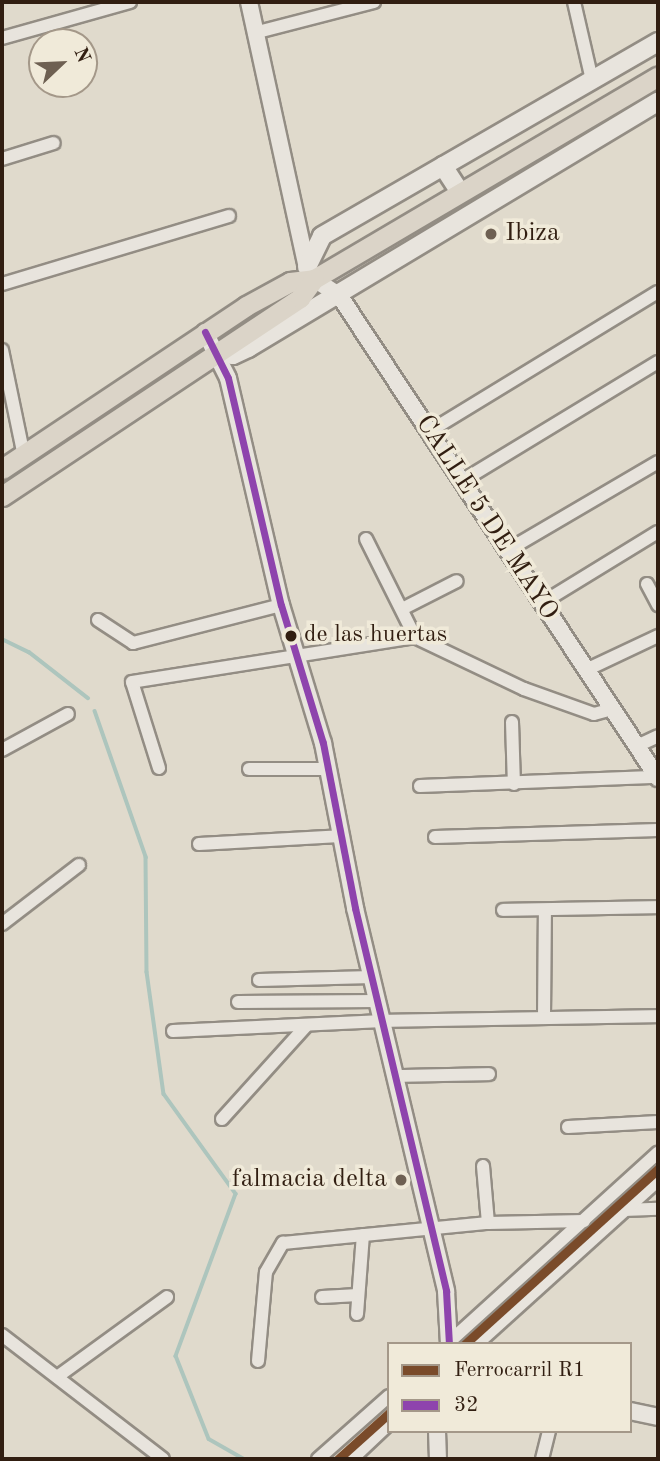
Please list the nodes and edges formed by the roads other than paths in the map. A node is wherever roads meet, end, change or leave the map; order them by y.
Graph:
1 (130, 2) edge
2 (249, 2) edge
3 (374, 2) edge
4 (574, 2) edge
5 (254, 33) junction
6 (2, 38) edge
7 (658, 43) edge
8 (658, 75) edge
9 (592, 79) junction
10 (658, 102) edge
11 (54, 144) dead end
12 (2, 159) edge
13 (443, 166) junction
14 (467, 188) junction
15 (487, 206) junction
16 (229, 216) dead end
17 (310, 273) junction
18 (2, 284) edge
19 (658, 292) edge
20 (339, 295) junction
21 (205, 332) junction
22 (2, 349) edge
23 (218, 352) junction
24 (658, 362) edge
25 (430, 431) junction
26 (23, 452) junction
27 (658, 462) edge
28 (2, 469) edge
29 (462, 481) junction
30 (10, 491) edge
31 (2, 503) edge
32 (658, 532) edge
33 (366, 539) dead end
34 (508, 550) junction
35 (457, 581) dead end
36 (647, 584) dead end
37 (542, 603) junction
38 (281, 605) junction
39 (658, 605) edge
40 (404, 608) junction
41 (97, 620) dead end
42 (658, 636) edge
43 (415, 637) junction
44 (296, 660) junction
45 (586, 670) junction
46 (613, 709) junction
47 (68, 714) dead end
48 (512, 722) dead end
49 (658, 736) edge
50 (637, 746) junction
51 (2, 750) edge
52 (159, 768) dead end
53 (329, 768) junction
54 (249, 769) dead end
55 (658, 777) edge
56 (514, 784) junction
57 (420, 786) dead end
58 (658, 830) edge
59 (340, 836) junction
60 (435, 837) dead end
61 (199, 844) dead end
62 (79, 865) dead end
63 (658, 907) edge
64 (503, 910) dead end
65 (545, 910) junction
66 (2, 924) edge
67 (372, 977) junction
68 (259, 980) dead end
69 (378, 1001) junction
70 (238, 1002) dead end
71 (544, 1017) junction
72 (658, 1018) edge
73 (383, 1021) junction
74 (306, 1026) junction
75 (173, 1031) dead end
76 (489, 1074) dead end
77 (397, 1076) junction
78 (222, 1119) dead end
79 (658, 1122) edge
80 (568, 1127) dead end
81 (658, 1153) edge
82 (483, 1166) dead end
83 (658, 1178) edge
84 (658, 1209) edge
85 (623, 1210) junction
86 (584, 1220) junction
87 (488, 1223) junction
88 (431, 1228) junction
89 (363, 1235) junction
90 (358, 1296) junction
91 (166, 1297) dead end
92 (322, 1297) dead end
93 (357, 1314) dead end
94 (2, 1335) edge
95 (448, 1342) edge
96 (449, 1342) edge
97 (476, 1342) edge
98 (258, 1361) dead end
99 (57, 1377) junction
100 (387, 1398) edge
101 (632, 1411) edge
102 (658, 1417) edge
103 (387, 1426) edge
104 (437, 1433) edge
105 (548, 1433) edge
106 (163, 1459) edge
107 (318, 1459) edge
108 (352, 1459) edge
109 (438, 1459) edge
110 (542, 1459) edge

1 - 6 street
2 - 5 street
3 - 5 street
4 - 9 street
5 - 17 street
7 - 9 main road
8 - 14 main road
9 - 13 main road
10 - 15 main road
11 - 12 street
13 - 14 main road
13 - 17 main road
14 - 15 main road
14 - 17 main road
15 - 20 main road
16 - 18 street
17 - 20 street, CALLE 5 DE MAYO
17 - 21 main road
17 - 23 main road
19 - 25 street
20 - 23 main road
20 - 25 street, CALLE 5 DE MAYO
21 - 23 street
21 - 26 main road
22 - 26 street
23 - 30 main road
23 - 38 street
24 - 29 street
25 - 29 street, CALLE 5 DE MAYO
26 - 28 main road
27 - 34 street
29 - 34 street, CALLE 5 DE MAYO
30 - 31 main road
32 - 37 street
33 - 40 street
34 - 37 street, CALLE 5 DE MAYO
35 - 40 street
36 - 39 street
37 - 45 street, CALLE 5 DE MAYO
38 - 41 street
38 - 44 street
40 - 43 street
42 - 45 street
43 - 44 street
43 - 46 street
44 - 52 street
44 - 53 street
45 - 46 street, CALLE 5 DE MAYO
46 - 50 street, CALLE 5 DE MAYO
47 - 51 street
48 - 56 street
49 - 50 street
50 - 55 street, CALLE 5 DE MAYO
53 - 54 street
53 - 59 street
55 - 56 street
56 - 57 street
58 - 60 street
59 - 61 street
59 - 67 street
62 - 66 street
63 - 65 street
64 - 65 street
65 - 71 street
67 - 68 street
67 - 69 street
69 - 70 street
69 - 73 street
71 - 72 street
71 - 73 street
73 - 74 street
73 - 77 street
74 - 75 street
74 - 78 street
76 - 77 street
77 - 88 street
79 - 80 street
81 - 86 street
82 - 87 street
83 - 85 street
84 - 85 street
85 - 97 street
86 - 87 street
86 - 96 street
87 - 88 street
88 - 89 street
88 - 95 street
89 - 90 street
89 - 98 street
90 - 92 street
90 - 93 street
91 - 99 street
94 - 99 street
99 - 106 street
100 - 107 street
101 - 102 street
103 - 108 street
104 - 109 street
105 - 110 street

